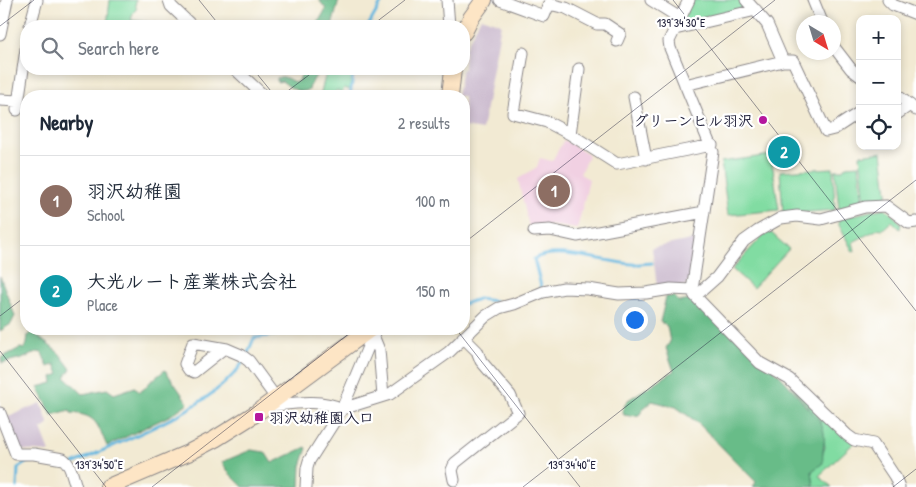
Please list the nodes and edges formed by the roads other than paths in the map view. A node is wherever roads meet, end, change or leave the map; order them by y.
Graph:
1 (7, 0) edge
2 (37, 0) edge
3 (169, 0) edge
4 (484, 0) edge
5 (500, 0) edge
6 (651, 0) edge
7 (689, 0) edge
8 (746, 0) edge
9 (813, 0) edge
10 (888, 0) edge
11 (449, 2) edge
12 (756, 10) junction
13 (916, 14) edge
14 (819, 15) edge
15 (680, 18) junction
16 (32, 20) edge
17 (186, 20) edge
18 (450, 20) edge
19 (470, 22) edge
20 (675, 29) junction
21 (0, 34) edge
22 (617, 41) dead end
23 (523, 53) dead end
24 (841, 56) edge
25 (783, 61) junction
26 (580, 69) dead end
27 (856, 73) edge
28 (22, 75) edge
29 (241, 75) edge
30 (452, 75) edge
31 (685, 85) junction
32 (258, 90) edge
33 (451, 90) edge
34 (634, 97) dead end
35 (901, 98) edge
36 (0, 100) edge
37 (913, 108) edge
38 (901, 112) edge
39 (856, 115) edge
40 (570, 134) junction
41 (712, 145) junction
42 (646, 159) junction
43 (704, 212) junction
44 (916, 222) edge
45 (534, 230) dead end
46 (692, 290) junction
47 (470, 331) edge
48 (365, 335) edge
49 (370, 335) edge
50 (373, 335) edge
51 (464, 337) joint
52 (223, 348) dead end
53 (383, 396) junction
54 (270, 402) junction
55 (342, 409) junction
56 (0, 414) edge
57 (454, 480) dead end
58 (76, 487) edge
59 (108, 487) edge
60 (306, 487) edge
61 (899, 487) edge

1 - 21 street
2 - 16 street
3 - 17 street
4 - 19 street
5 - 22 street
6 - 15 street
7 - 15 street
8 - 12 street
9 - 14 street
10 - 13 street
11 - 18 street
12 - 20 street
12 - 25 street
15 - 20 street
20 - 31 street
23 - 40 street
24 - 27 street
25 - 31 street
25 - 39 street
26 - 40 street
28 - 36 street
29 - 32 street
30 - 33 street
31 - 41 street
34 - 42 street
35 - 37 street
37 - 38 street
40 - 42 street
41 - 42 street
41 - 43 street
43 - 45 street
43 - 46 street
44 - 46 street
46 - 47 street
46 - 61 street
48 - 54 street
49 - 55 street
50 - 53 street
51 - 53 street
51 - 57 street
52 - 54 street
53 - 55 street
54 - 55 street
54 - 59 street
55 - 60 street
56 - 58 street

